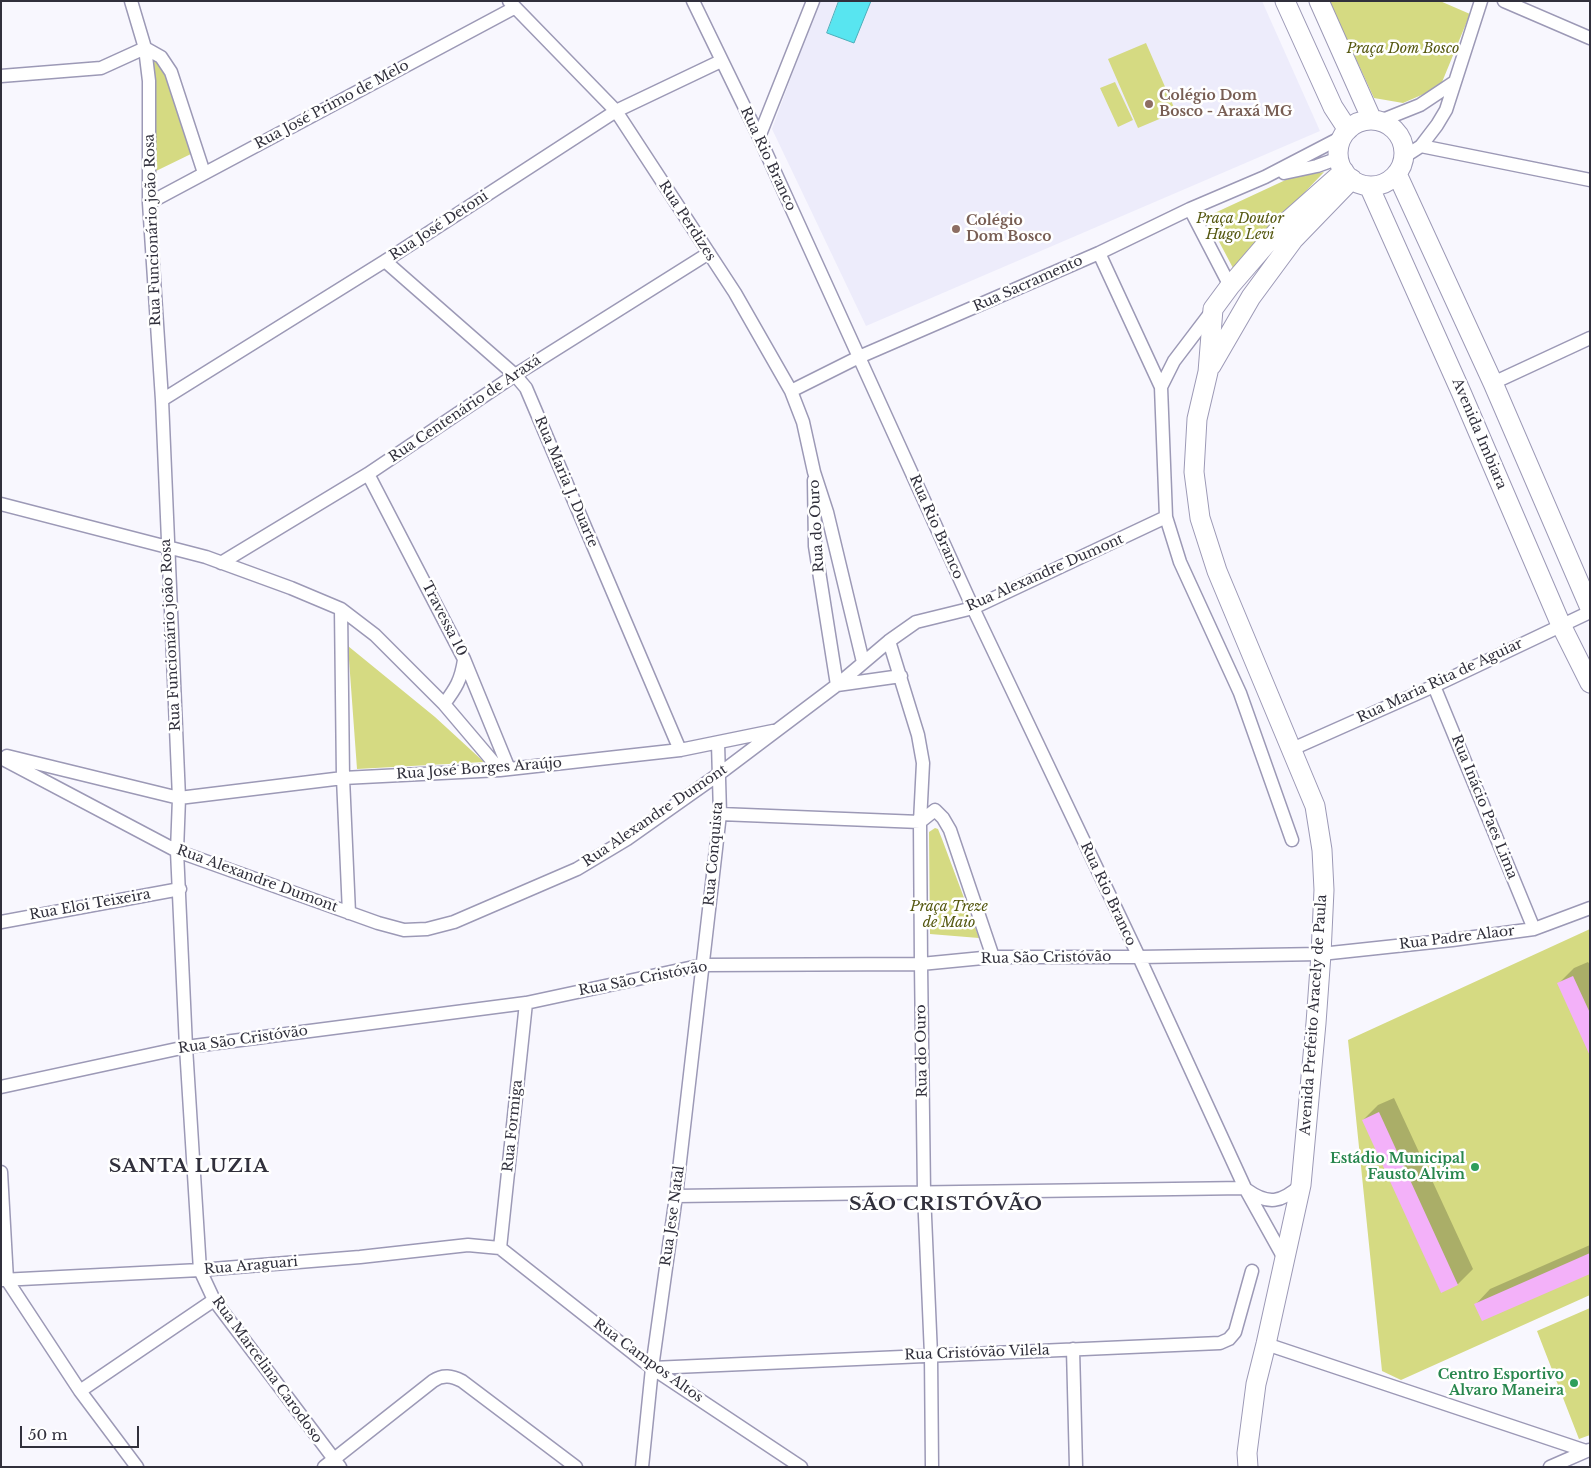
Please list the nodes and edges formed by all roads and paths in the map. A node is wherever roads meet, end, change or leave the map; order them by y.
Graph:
1 (131, 1) edge
2 (693, 1) edge
3 (813, 1) edge
4 (1285, 1) edge
5 (1319, 1) edge
6 (1481, 1) edge
7 (1504, 1) edge
8 (512, 4) edge
9 (1590, 38) edge
10 (145, 48) junction
11 (721, 61) junction
12 (1, 76) edge
13 (1454, 84) junction
14 (616, 111) junction
15 (1376, 120) junction
16 (1345, 133) junction
17 (759, 137) junction
18 (1421, 146) junction
19 (1404, 156) junction
20 (204, 173) junction
21 (1351, 174) junction
22 (1396, 174) junction
23 (1265, 177) junction
24 (1590, 180) edge
25 (149, 202) junction
26 (1190, 209) junction
27 (1287, 234) junction
28 (1099, 252) junction
29 (709, 253) junction
30 (385, 261) junction
31 (1230, 286) junction
32 (1213, 309) junction
33 (1590, 338) edge
34 (859, 357) junction
35 (1208, 372) junction
36 (515, 375) junction
37 (1493, 382) junction
38 (1161, 387) junction
39 (791, 392) junction
40 (162, 400) junction
41 (814, 472) junction
42 (368, 474) junction
43 (1, 504) edge
44 (1166, 517) junction
45 (168, 548) junction
46 (221, 563) junction
47 (973, 608) junction
48 (341, 609) junction
49 (1590, 610) edge
50 (1561, 625) junction
51 (889, 641) junction
52 (464, 659) junction
53 (863, 662) junction
54 (901, 676) junction
55 (1590, 683) edge
56 (837, 685) junction
57 (1434, 686) junction
58 (444, 704) junction
59 (778, 730) junction
60 (718, 743) junction
61 (680, 750) junction
62 (1290, 750) junction
63 (1, 756) edge
64 (505, 769) junction
65 (719, 774) junction
66 (343, 778) junction
67 (178, 798) junction
68 (720, 814) junction
69 (920, 822) junction
70 (1292, 840) dead end
71 (178, 851) junction
72 (180, 889) junction
73 (1590, 908) edge
74 (349, 913) junction
75 (1, 922) edge
76 (1534, 929) junction
77 (1322, 954) junction
78 (993, 957) junction
79 (1139, 957) junction
80 (921, 964) junction
81 (703, 965) junction
82 (526, 1004) junction
83 (186, 1047) junction
84 (1, 1087) edge
85 (1, 1172) edge
86 (1301, 1185) junction
87 (1245, 1188) junction
88 (924, 1193) junction
89 (676, 1196) junction
90 (500, 1248) junction
91 (1285, 1260) junction
92 (200, 1270) junction
93 (1252, 1271) dead end
94 (4, 1280) edge
95 (214, 1300) junction
96 (1266, 1344) junction
97 (1073, 1349) junction
98 (931, 1355) junction
99 (652, 1368) junction
100 (80, 1391) junction
101 (1588, 1450) edge
102 (332, 1464) edge
103 (137, 1467) edge
104 (576, 1467) edge
105 (642, 1467) edge
106 (801, 1467) edge
107 (932, 1467) edge
108 (1076, 1467) edge
109 (1248, 1467) edge
110 (1550, 1467) edge

1 - 10 street, Rua Funcionário joão Rosa
2 - 11 street, Rua Rio Branco
3 - 17 street
4 - 16 main road
5 - 15 main road
6 - 13 street
7 - 9 street
8 - 14 street, Rua Perdizes
8 - 20 street, Rua José Primo de Melo
10 - 12 street
10 - 20 street
10 - 25 street, Rua Funcionário joão Rosa
11 - 14 street, Rua José Detoni
11 - 17 street, Rua Rio Branco
13 - 15 street
13 - 18 street
14 - 29 street, Rua Perdizes
14 - 30 street, Rua José Detoni
15 - 16 main road
15 - 19 main road
16 - 21 main road
16 - 23 street
17 - 34 street, Rua Rio Branco
18 - 19 street
18 - 24 street
19 - 22 main road
20 - 25 street, Rua José Primo de Melo
21 - 22 main road
21 - 23 street
21 - 27 main road, Avenida Prefeito Aracely de Paula
21 - 50 main road, Avenida Imbiara
22 - 37 main road
23 - 26 street, Rua Sacramento
25 - 40 street, Rua Funcionário joão Rosa
26 - 28 street, Rua Sacramento
26 - 31 street
27 - 31 main road, Avenida Prefeito Aracely de Paula
27 - 35 main road, Avenida Prefeito Aracely de Paula
28 - 34 street, Rua Sacramento
28 - 38 street
29 - 36 street, Rua Centenário de Araxá
29 - 39 street, Rua Perdizes
30 - 36 street, Rua Maria J. Duarte
30 - 40 street, Rua José Detoni
31 - 32 main road, Avenida Prefeito Aracely de Paula
32 - 35 main road, Avenida Prefeito Aracely de Paula
32 - 38 street, Avenida Prefeito Aracely de Paula
33 - 37 street
34 - 39 street, Rua Sacramento
34 - 47 street, Rua Rio Branco
35 - 62 main road, Avenida Prefeito Aracely de Paula
36 - 42 street, Rua Centenário de Araxá
36 - 61 street, Rua Maria J. Duarte
37 - 49 main road
38 - 44 street, Avenida Prefeito Aracely de Paula
39 - 41 street, Rua Perdizes
40 - 45 street, Rua Funcionário joão Rosa
41 - 53 street, Rua do Ouro
41 - 56 street, Rua do Ouro
42 - 46 street, Rua Centenário de Araxá
42 - 52 street, Travessa 10
43 - 45 street
44 - 47 street, Rua Alexandre Dumont
44 - 70 street, Avenida Prefeito Aracely de Paula
45 - 46 street
45 - 67 street, Rua Funcionário joão Rosa
46 - 48 street
47 - 51 street, Rua Alexandre Dumont
47 - 79 street, Rua Rio Branco
48 - 58 street
48 - 66 street
49 - 50 street, Rua Maria Rita de Aguiar
50 - 55 main road, Avenida Imbiara
50 - 57 street, Rua Maria Rita de Aguiar
51 - 53 street, Rua Alexandre Dumont
51 - 54 street, Rua do Ouro
52 - 58 street
52 - 64 street, Travessa 10
53 - 56 street, Rua Alexandre Dumont
54 - 56 street
54 - 69 street, Rua do Ouro
56 - 59 street, Rua Alexandre Dumont
57 - 62 street, Rua Maria Rita de Aguiar
57 - 76 street, Rua Inácio Paes Lima
58 - 64 street
59 - 60 street, Rua José Borges Araújo
59 - 65 street, Rua Alexandre Dumont
60 - 61 street, Rua José Borges Araújo
60 - 65 street, Rua Conquista
61 - 64 street, Rua José Borges Araújo
62 - 77 main road, Avenida Prefeito Aracely de Paula
63 - 67 street
63 - 71 street, Rua Alexandre Dumont
64 - 66 street, Rua José Borges Araújo
65 - 68 street, Rua Conquista
65 - 74 street, Rua Alexandre Dumont
66 - 67 street, Rua José Borges Araújo
66 - 74 street
67 - 71 street, Rua Funcionário joão Rosa
68 - 69 street
68 - 81 street, Rua Conquista
69 - 78 street
69 - 80 street, Rua do Ouro
71 - 72 street, Rua Funcionário joão Rosa
71 - 74 street, Rua Alexandre Dumont
72 - 75 street, Rua Eloi Teixeira
72 - 83 street, Rua Funcionário joão Rosa
73 - 76 street, Rua Padre Alaor
76 - 77 street, Rua Padre Alaor
77 - 79 street, Rua São Cristóvão
77 - 86 main road, Avenida Prefeito Aracely de Paula
78 - 79 street, Rua São Cristóvão
78 - 80 street, Rua São Cristóvão
79 - 87 street, Rua Rio Branco
80 - 81 street, Rua São Cristóvão
80 - 88 street, Rua do Ouro
81 - 82 street, Rua São Cristóvão
81 - 89 street, Rua Jese Natal
82 - 83 street, Rua São Cristóvão
82 - 90 street, Rua Formiga
83 - 84 street, Rua São Cristóvão
83 - 92 street, Rua Funcionário joão Rosa
85 - 94 street
86 - 87 street
86 - 91 main road, Avenida Prefeito Aracely de Paula
87 - 88 street
87 - 91 street, Rua Rio Branco
88 - 89 street
88 - 98 street, Rua do Ouro
89 - 99 street, Rua Jese Natal
90 - 92 street, Rua Araguari
90 - 99 street, Rua Campos Altos
91 - 96 main road, Avenida Prefeito Aracely de Paula
92 - 94 street, Rua Araguari
92 - 95 street, Rua Marcelina Carodoso
93 - 97 street, Rua Cristóvão Vilela
94 - 100 street
95 - 100 street
95 - 102 street, Rua Marcelina Carodoso
96 - 101 street
96 - 109 main road, Avenida Prefeito Aracely de Paula
97 - 98 street, Rua Cristóvão Vilela
97 - 108 street
98 - 99 street, Rua Cristóvão Vilela
98 - 107 street, Rua do Ouro
99 - 105 street, Rua Jese Natal
99 - 106 street, Rua Campos Altos
100 - 103 street
101 - 110 street
102 - 104 street

